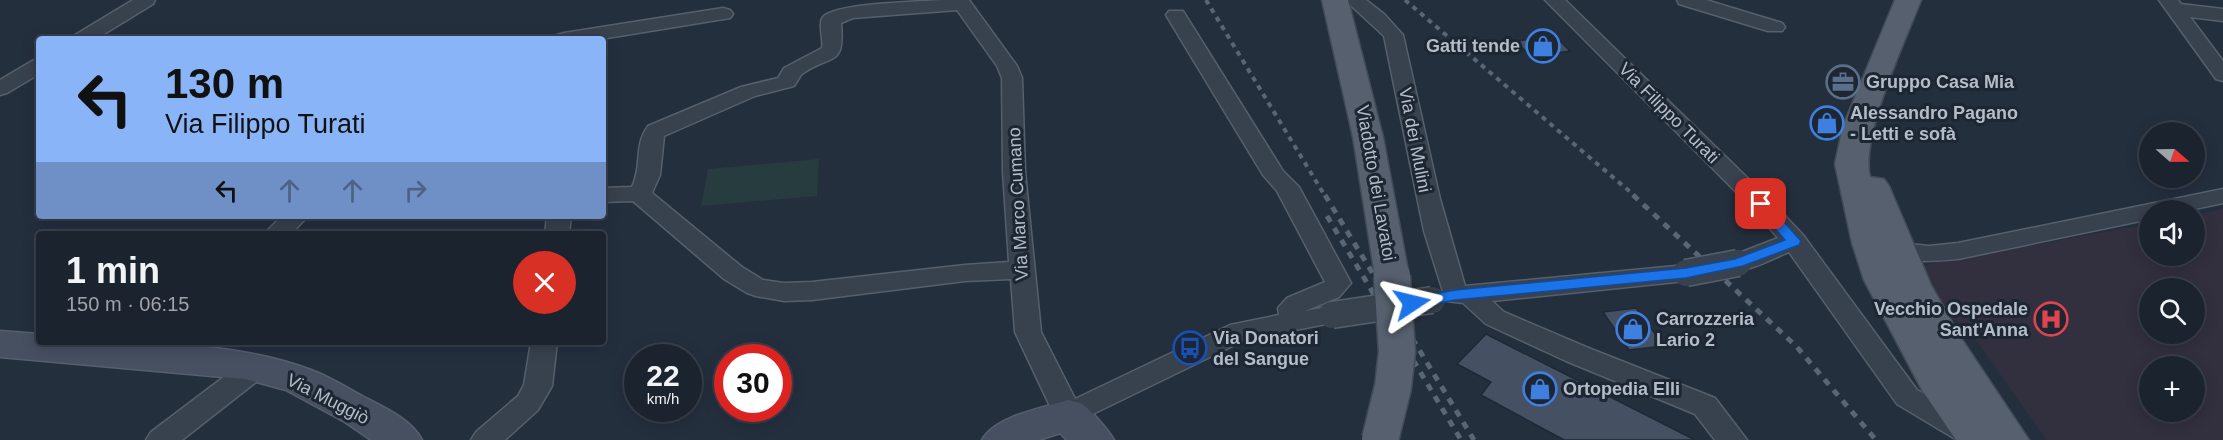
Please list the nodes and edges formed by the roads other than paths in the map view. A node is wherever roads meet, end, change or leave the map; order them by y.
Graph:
1 (146, 0) edge
2 (1335, 0) edge
3 (1354, 0) edge
4 (1554, 0) edge
5 (1686, 0) edge
6 (1908, 0) edge
7 (960, 2) edge
8 (2171, 4) edge
9 (723, 14) dead end
10 (1176, 15) dead end
11 (2222, 16) edge
12 (1775, 27) dead end
13 (87, 36) edge
14 (583, 36) edge
15 (36, 67) edge
16 (2223, 75) edge
17 (0, 89) edge
18 (1858, 126) junction
19 (606, 195) edge
20 (640, 195) junction
21 (2223, 196) edge
22 (2203, 200) edge
23 (2139, 213) edge
24 (1863, 216) junction
25 (293, 219) edge
26 (279, 231) edge
27 (1794, 241) junction
28 (1899, 251) junction
29 (1021, 270) junction
30 (1452, 297) junction
31 (1293, 322) junction
32 (0, 344) edge
33 (544, 345) edge
34 (148, 349) edge
35 (255, 368) junction
36 (1081, 427) edge
37 (1985, 439) edge
38 (161, 440) edge
39 (402, 440) edge
40 (486, 440) edge
41 (1002, 440) edge
42 (1380, 440) edge
43 (1732, 440) edge

1 - 13 street
2 - 42 main road, Viadotto dei Lavatoi, bridge
3 - 30 street, Via dei Mulini
4 - 27 street, Via Filippo Turati
5 - 12 street
6 - 18 main road
7 - 20 street
7 - 29 street, Via Marco Cumano
8 - 11 street
8 - 16 street
9 - 14 street
10 - 31 street
15 - 17 street
18 - 24 main road
18 - 28 main road
19 - 20 street
20 - 29 street
21 - 22 street
23 - 28 street
24 - 28 main road
24 - 37 main road
25 - 26 street
27 - 30 street, bridge
27 - 37 street, Via Filippo Turati
28 - 37 main road
29 - 36 street, Via Marco Cumano
30 - 31 street, bridge
30 - 43 street
31 - 36 street
32 - 34 street, Via Muggiò
33 - 40 street
34 - 35 street, Via Muggiò
35 - 38 street
35 - 39 street, Via Muggiò
36 - 41 street

